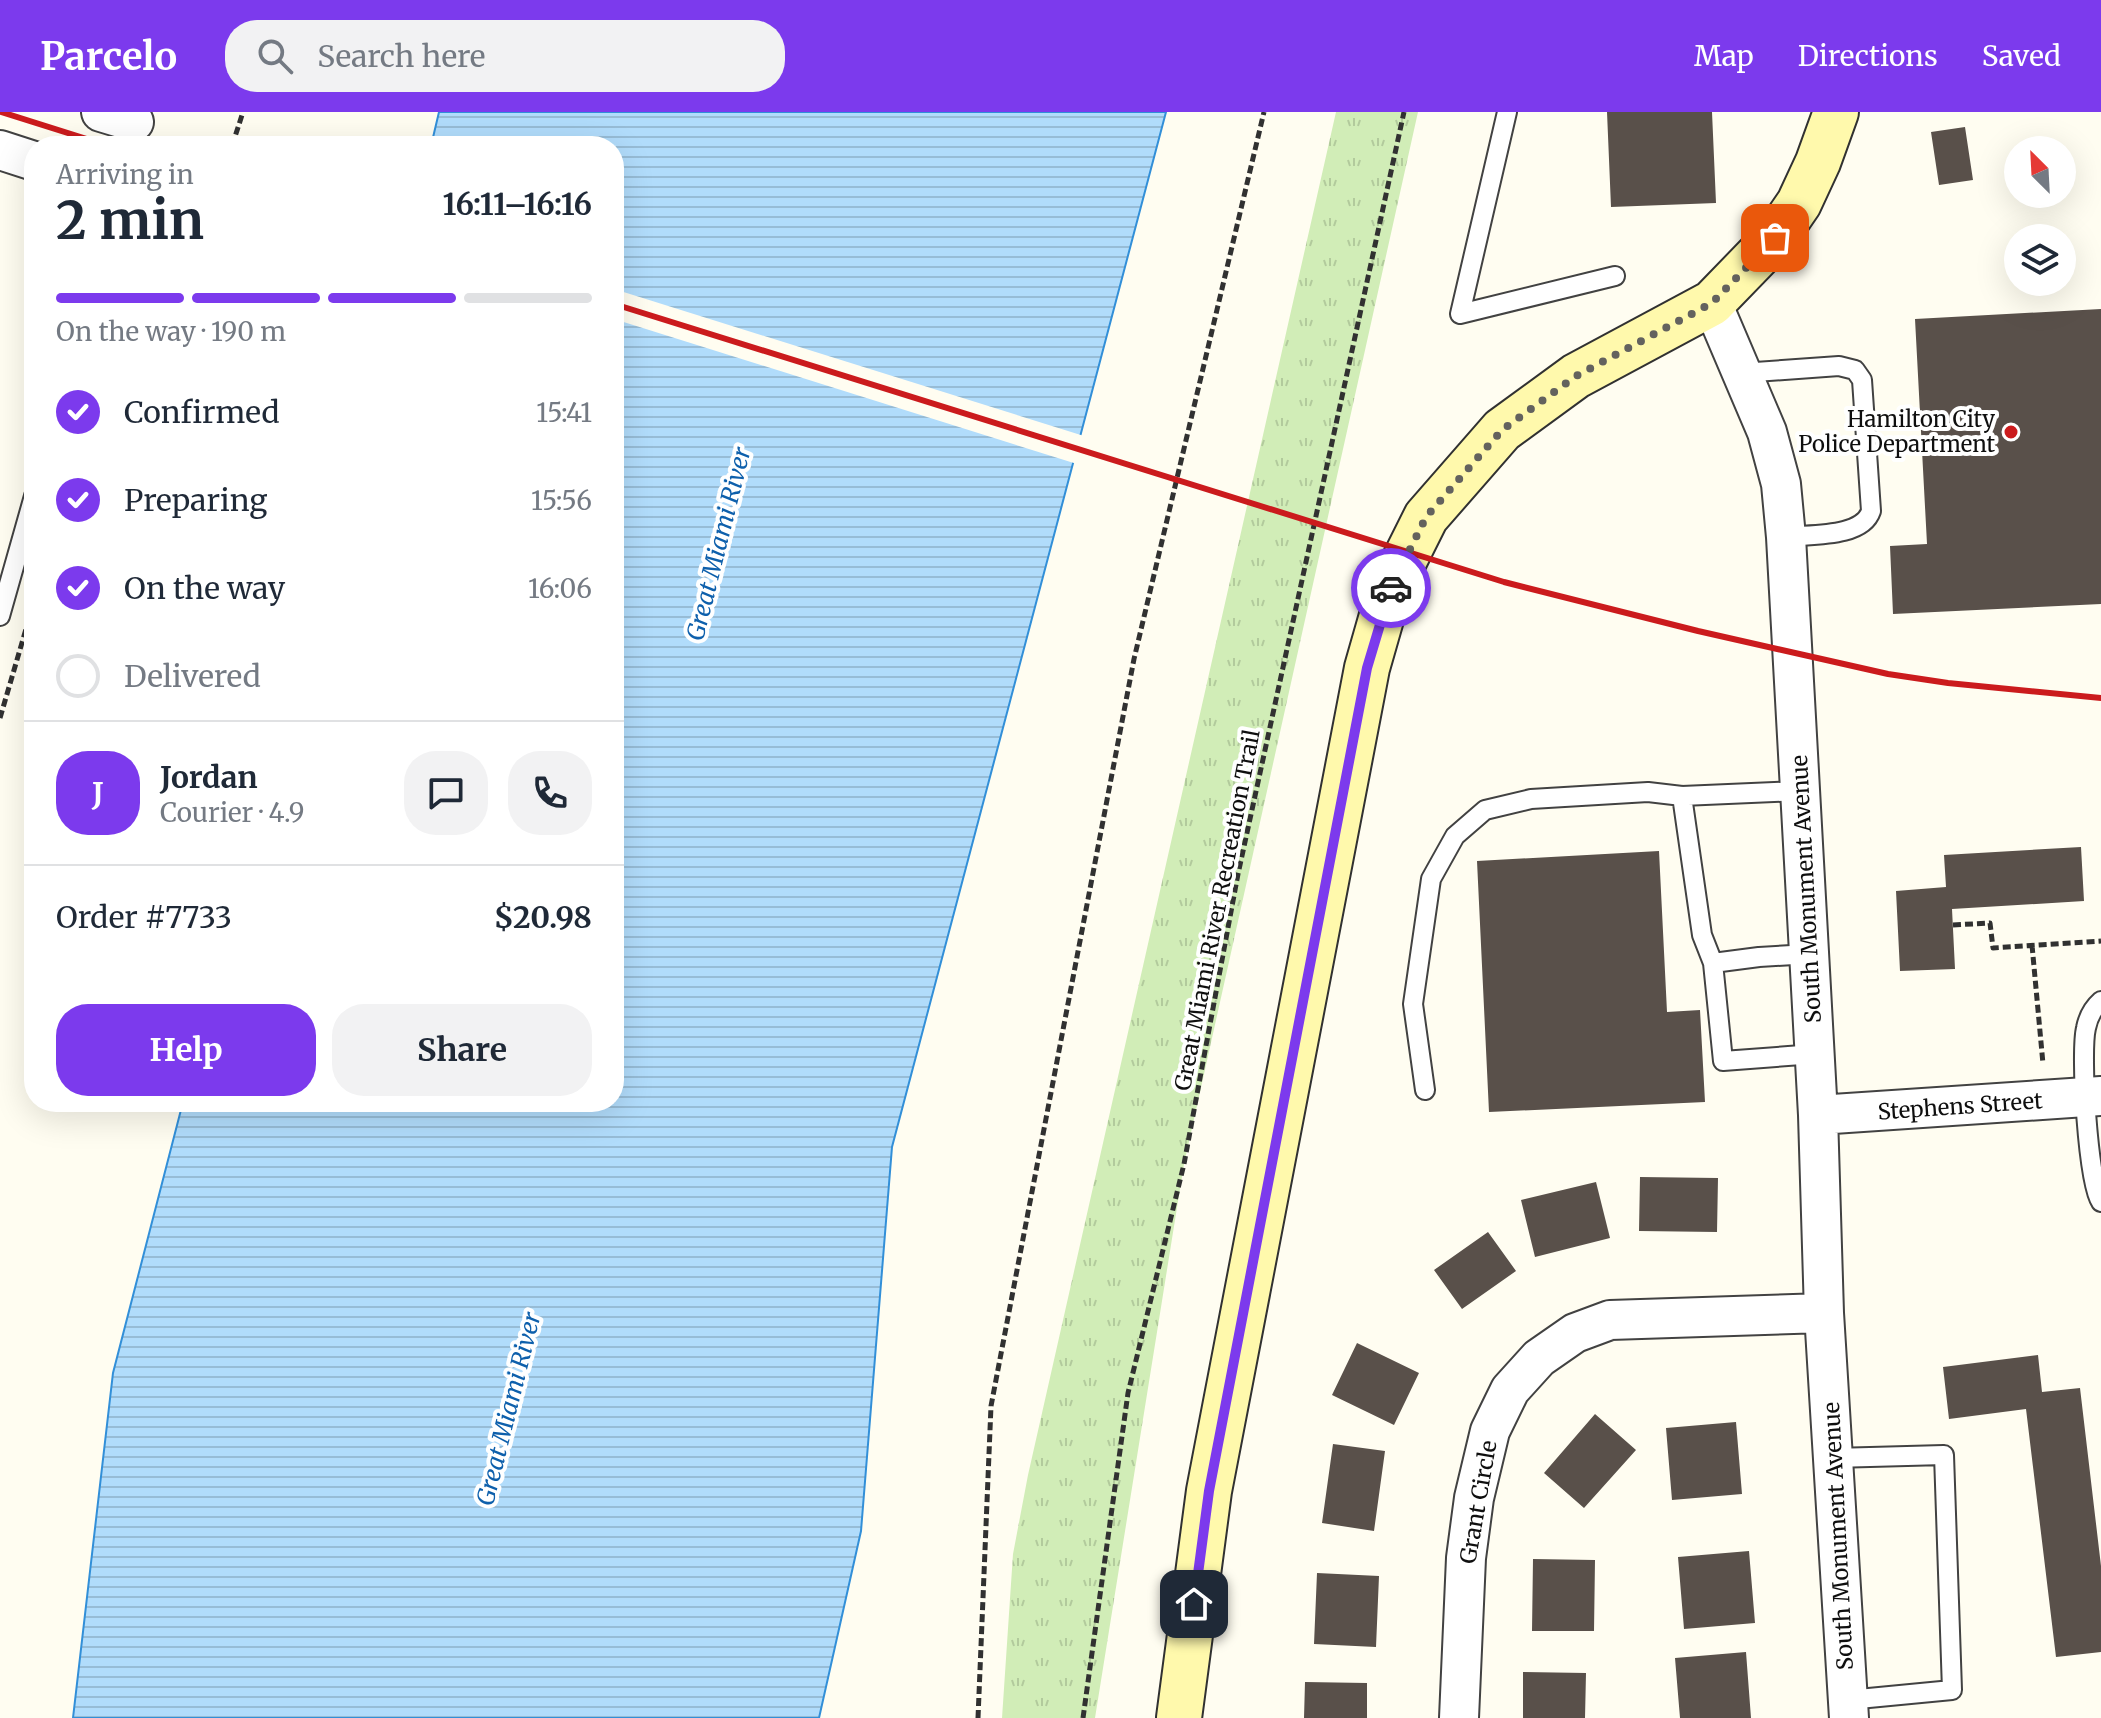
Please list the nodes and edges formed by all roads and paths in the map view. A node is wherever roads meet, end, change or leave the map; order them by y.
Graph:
1 (243, 112) edge
2 (1264, 112) edge
3 (1404, 112) edge
4 (1507, 112) edge
5 (1836, 112) edge
6 (235, 136) edge
7 (0, 150) edge
8 (24, 158) edge
9 (1615, 276) dead end
10 (1712, 303) junction
11 (1741, 373) junction
12 (24, 531) edge
13 (1786, 537) junction
14 (0, 616) edge
15 (24, 636) edge
16 (0, 718) edge
17 (1800, 791) junction
18 (1682, 796) junction
19 (1953, 925) dead end
20 (2101, 941) edge
21 (2032, 945) junction
22 (1810, 954) junction
23 (1713, 963) junction
24 (2101, 1001) edge
25 (1815, 1054) junction
26 (2044, 1070) dead end
27 (1425, 1090) dead end
28 (2093, 1097) edge
29 (1818, 1115) junction
30 (2101, 1202) edge
31 (1824, 1313) junction
32 (1833, 1458) junction
33 (1848, 1709) edge
34 (978, 1718) edge
35 (1083, 1718) edge
36 (1179, 1718) edge
37 (1459, 1718) edge

1 - 6 path
2 - 34 path
3 - 35 path, Great Miami River Recreation Trail
4 - 9 lane
5 - 10 street
7 - 8 street
10 - 11 street, South Monument Avenue
10 - 36 street
11 - 13 street, South Monument Avenue
11 - 13 lane
12 - 14 lane
13 - 17 street, South Monument Avenue
15 - 16 path
17 - 18 lane
17 - 22 street, South Monument Avenue
18 - 23 lane
18 - 27 lane
19 - 21 path
20 - 21 path
21 - 26 path
22 - 23 lane
22 - 25 street, South Monument Avenue
23 - 25 lane
24 - 28 lane
25 - 29 street, South Monument Avenue
28 - 29 street, Stephens Street
28 - 30 lane
29 - 31 street, South Monument Avenue
31 - 32 street, South Monument Avenue
31 - 37 street, Grant Circle
32 - 33 street, South Monument Avenue
32 - 33 lane

